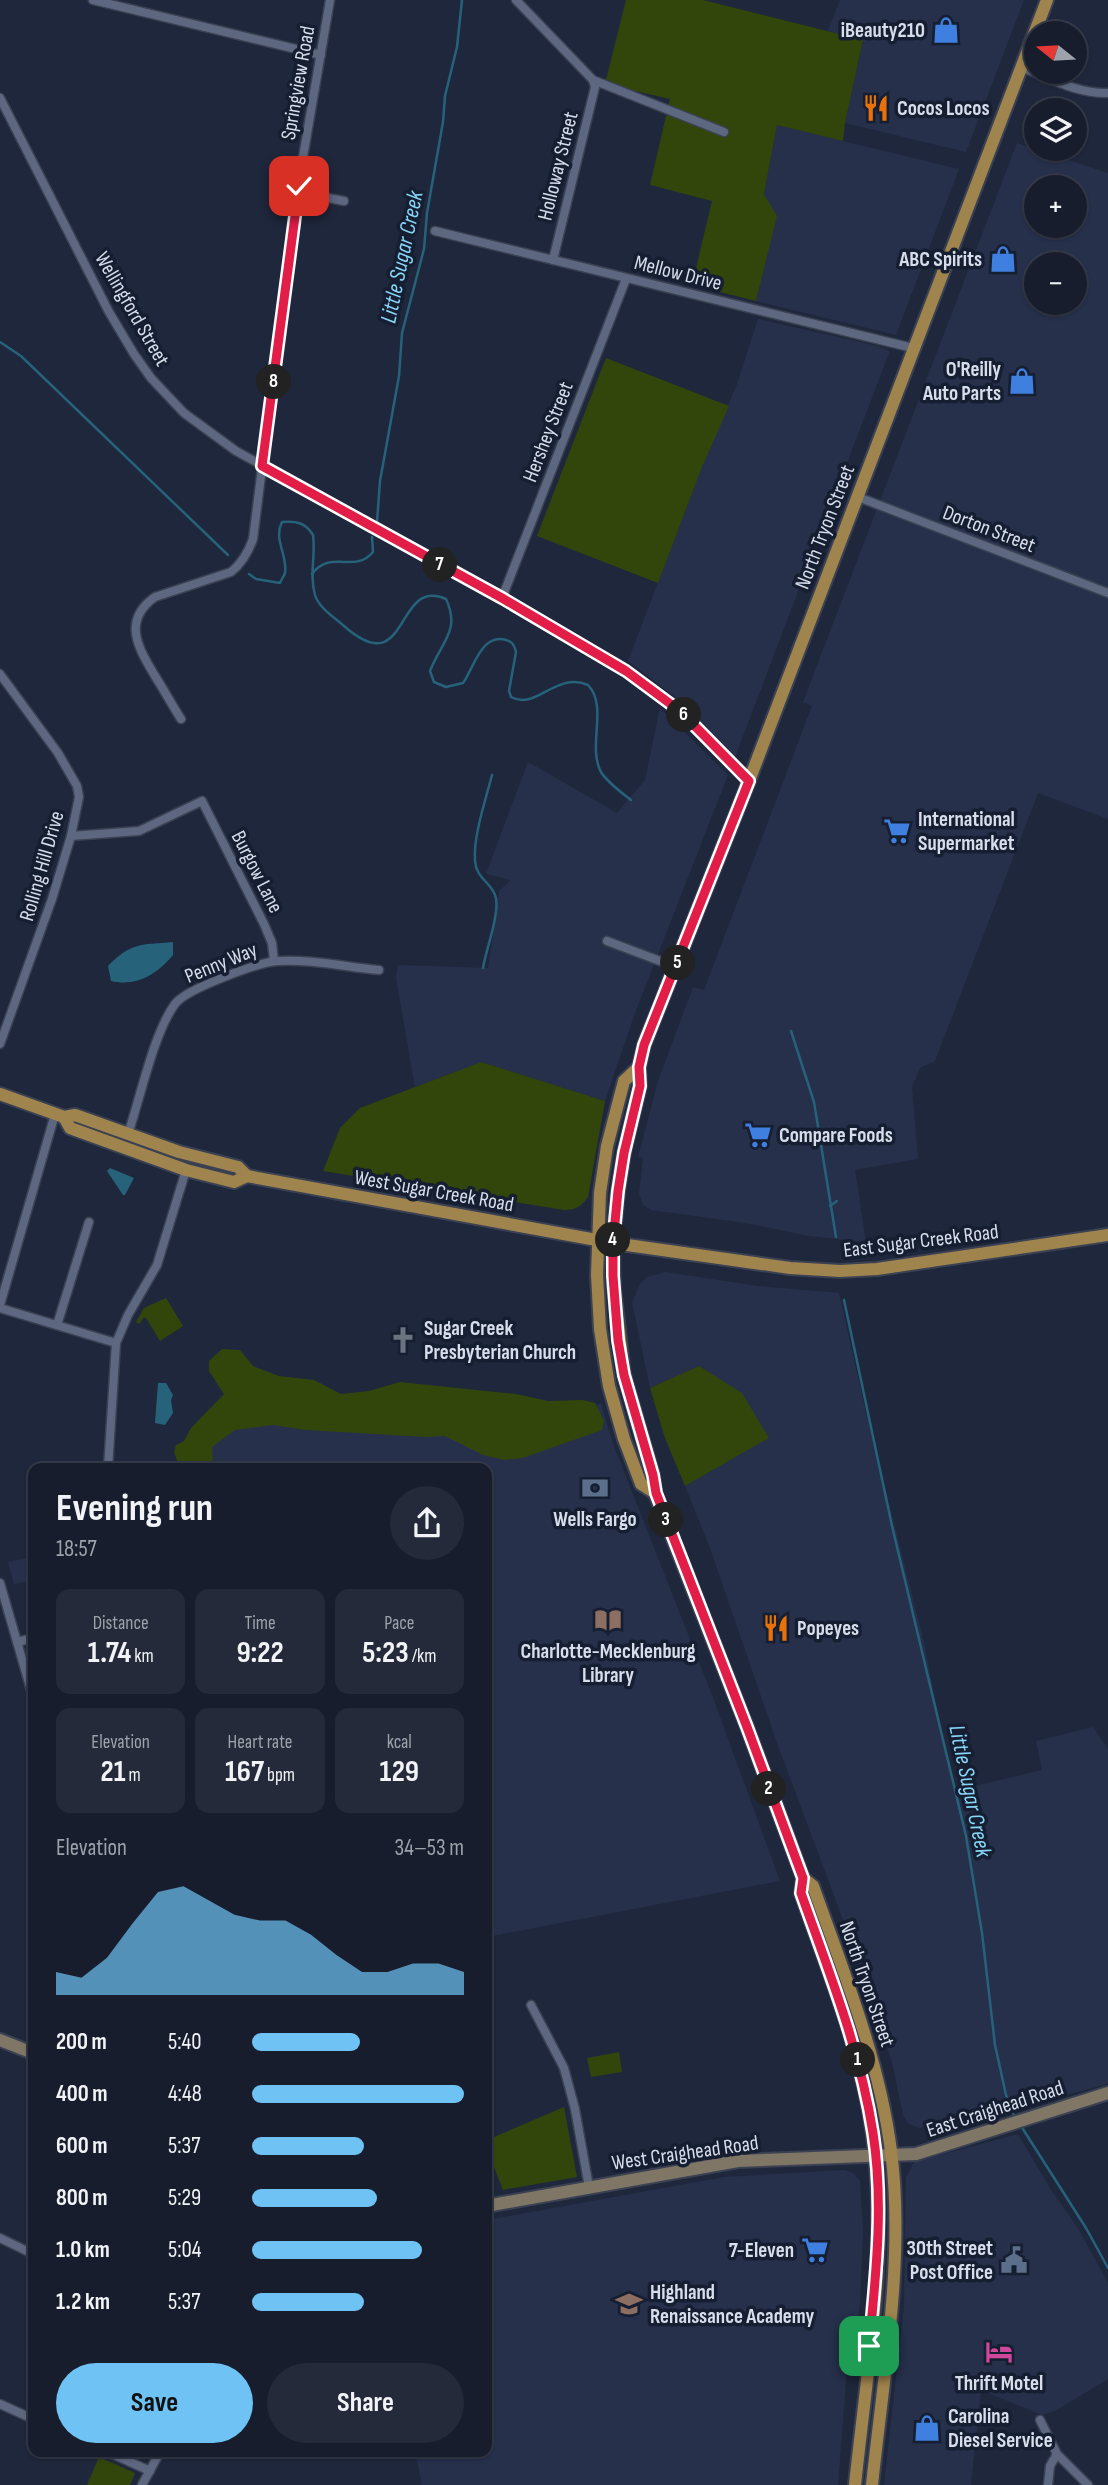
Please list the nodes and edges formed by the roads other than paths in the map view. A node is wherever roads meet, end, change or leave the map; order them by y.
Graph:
1 (93, 0) edge
2 (330, 0) edge
3 (516, 0) edge
4 (1047, 0) edge
5 (321, 55) junction
6 (1021, 67) junction
7 (593, 80) junction
8 (1108, 93) edge
9 (0, 98) edge
10 (724, 131) dead end
11 (297, 192) junction
12 (344, 201) dead end
13 (435, 232) dead end
14 (553, 260) junction
15 (626, 279) junction
16 (913, 348) junction
17 (262, 466) junction
18 (858, 497) junction
19 (1108, 593) edge
20 (502, 598) junction
21 (0, 674) edge
22 (181, 719) dead end
23 (749, 781) junction
24 (71, 836) junction
25 (607, 941) dead end
26 (274, 961) junction
27 (676, 967) junction
28 (379, 970) dead end
29 (0, 1044) edge
30 (639, 1067) junction
31 (0, 1094) edge
32 (59, 1116) junction
33 (128, 1134) junction
34 (186, 1170) junction
35 (247, 1176) junction
36 (89, 1222) dead end
37 (1108, 1235) edge
38 (598, 1240) junction
39 (613, 1243) junction
40 (0, 1306) edge
41 (57, 1325) junction
42 (116, 1343) junction
43 (107, 1463) edge
44 (656, 1493) junction
45 (0, 1583) edge
46 (28, 1639) edge
47 (17, 1642) junction
48 (28, 1680) edge
49 (803, 1878) junction
50 (531, 2005) dead end
51 (0, 2040) edge
52 (28, 2051) edge
53 (1108, 2093) edge
54 (892, 2154) junction
55 (875, 2155) junction
56 (589, 2187) junction
57 (492, 2205) edge
58 (0, 2238) edge
59 (28, 2252) edge
60 (0, 2404) edge
61 (28, 2417) edge
62 (1040, 2420) dead end
63 (1057, 2454) junction
64 (119, 2457) edge
65 (157, 2457) edge
66 (150, 2471) junction
67 (142, 2485) edge
68 (855, 2485) edge
69 (872, 2485) edge
70 (1048, 2485) edge
71 (1088, 2485) edge

1 - 5 street
2 - 5 street, Springview Road
3 - 7 street
4 - 6 main road, North Tryon Street
5 - 11 street, Springview Road
6 - 8 street
6 - 16 main road, North Tryon Street
7 - 10 street
7 - 14 street, Holloway Street
9 - 17 street, Wellingford Street
11 - 12 street
11 - 17 street, Springview Road
13 - 14 street, Mellow Drive
14 - 15 street, Mellow Drive
15 - 16 street, Mellow Drive
15 - 20 street, Hershey Street
16 - 18 main road, North Tryon Street
17 - 20 street, Wellingford Street
17 - 22 street, Springview Road
18 - 19 street, Dorton Street
18 - 23 main road, North Tryon Street
20 - 23 street, Wellingford Street
21 - 24 street, Rolling Hill Drive
23 - 27 main road, North Tryon Street
24 - 26 street, Burgow Lane
24 - 29 street, Rolling Hill Drive
25 - 27 street
26 - 28 street, Penny Way
26 - 33 street, Penny Way
27 - 30 main road, North Tryon Street
30 - 38 main road, North Tryon Street
30 - 39 main road, North Tryon Street
31 - 32 main road, West Sugar Creek Road
32 - 33 main road, West Sugar Creek Road
32 - 34 main road, West Sugar Creek Road
32 - 40 street
33 - 35 main road, West Sugar Creek Road
34 - 35 main road, West Sugar Creek Road
34 - 42 street
35 - 38 main road, West Sugar Creek Road
36 - 41 street
37 - 39 main road, East Sugar Creek Road
38 - 39 main road, West Sugar Creek Road
38 - 44 main road, North Tryon Street
39 - 44 main road, North Tryon Street
40 - 41 street
41 - 42 street
42 - 43 street
44 - 49 main road, North Tryon Street
45 - 47 street
46 - 47 street
47 - 48 street
49 - 54 main road, North Tryon Street
49 - 55 main road, North Tryon Street
50 - 56 street
51 - 52 street
53 - 54 street, East Craighead Road
54 - 55 street, West Craighead Road
54 - 69 main road, North Tryon Street
55 - 56 street, West Craighead Road
55 - 68 main road, North Tryon Street
56 - 57 street, West Craighead Road
58 - 59 street
60 - 61 street
62 - 63 street
63 - 70 street
63 - 71 street
64 - 66 street
65 - 66 street
66 - 67 street

